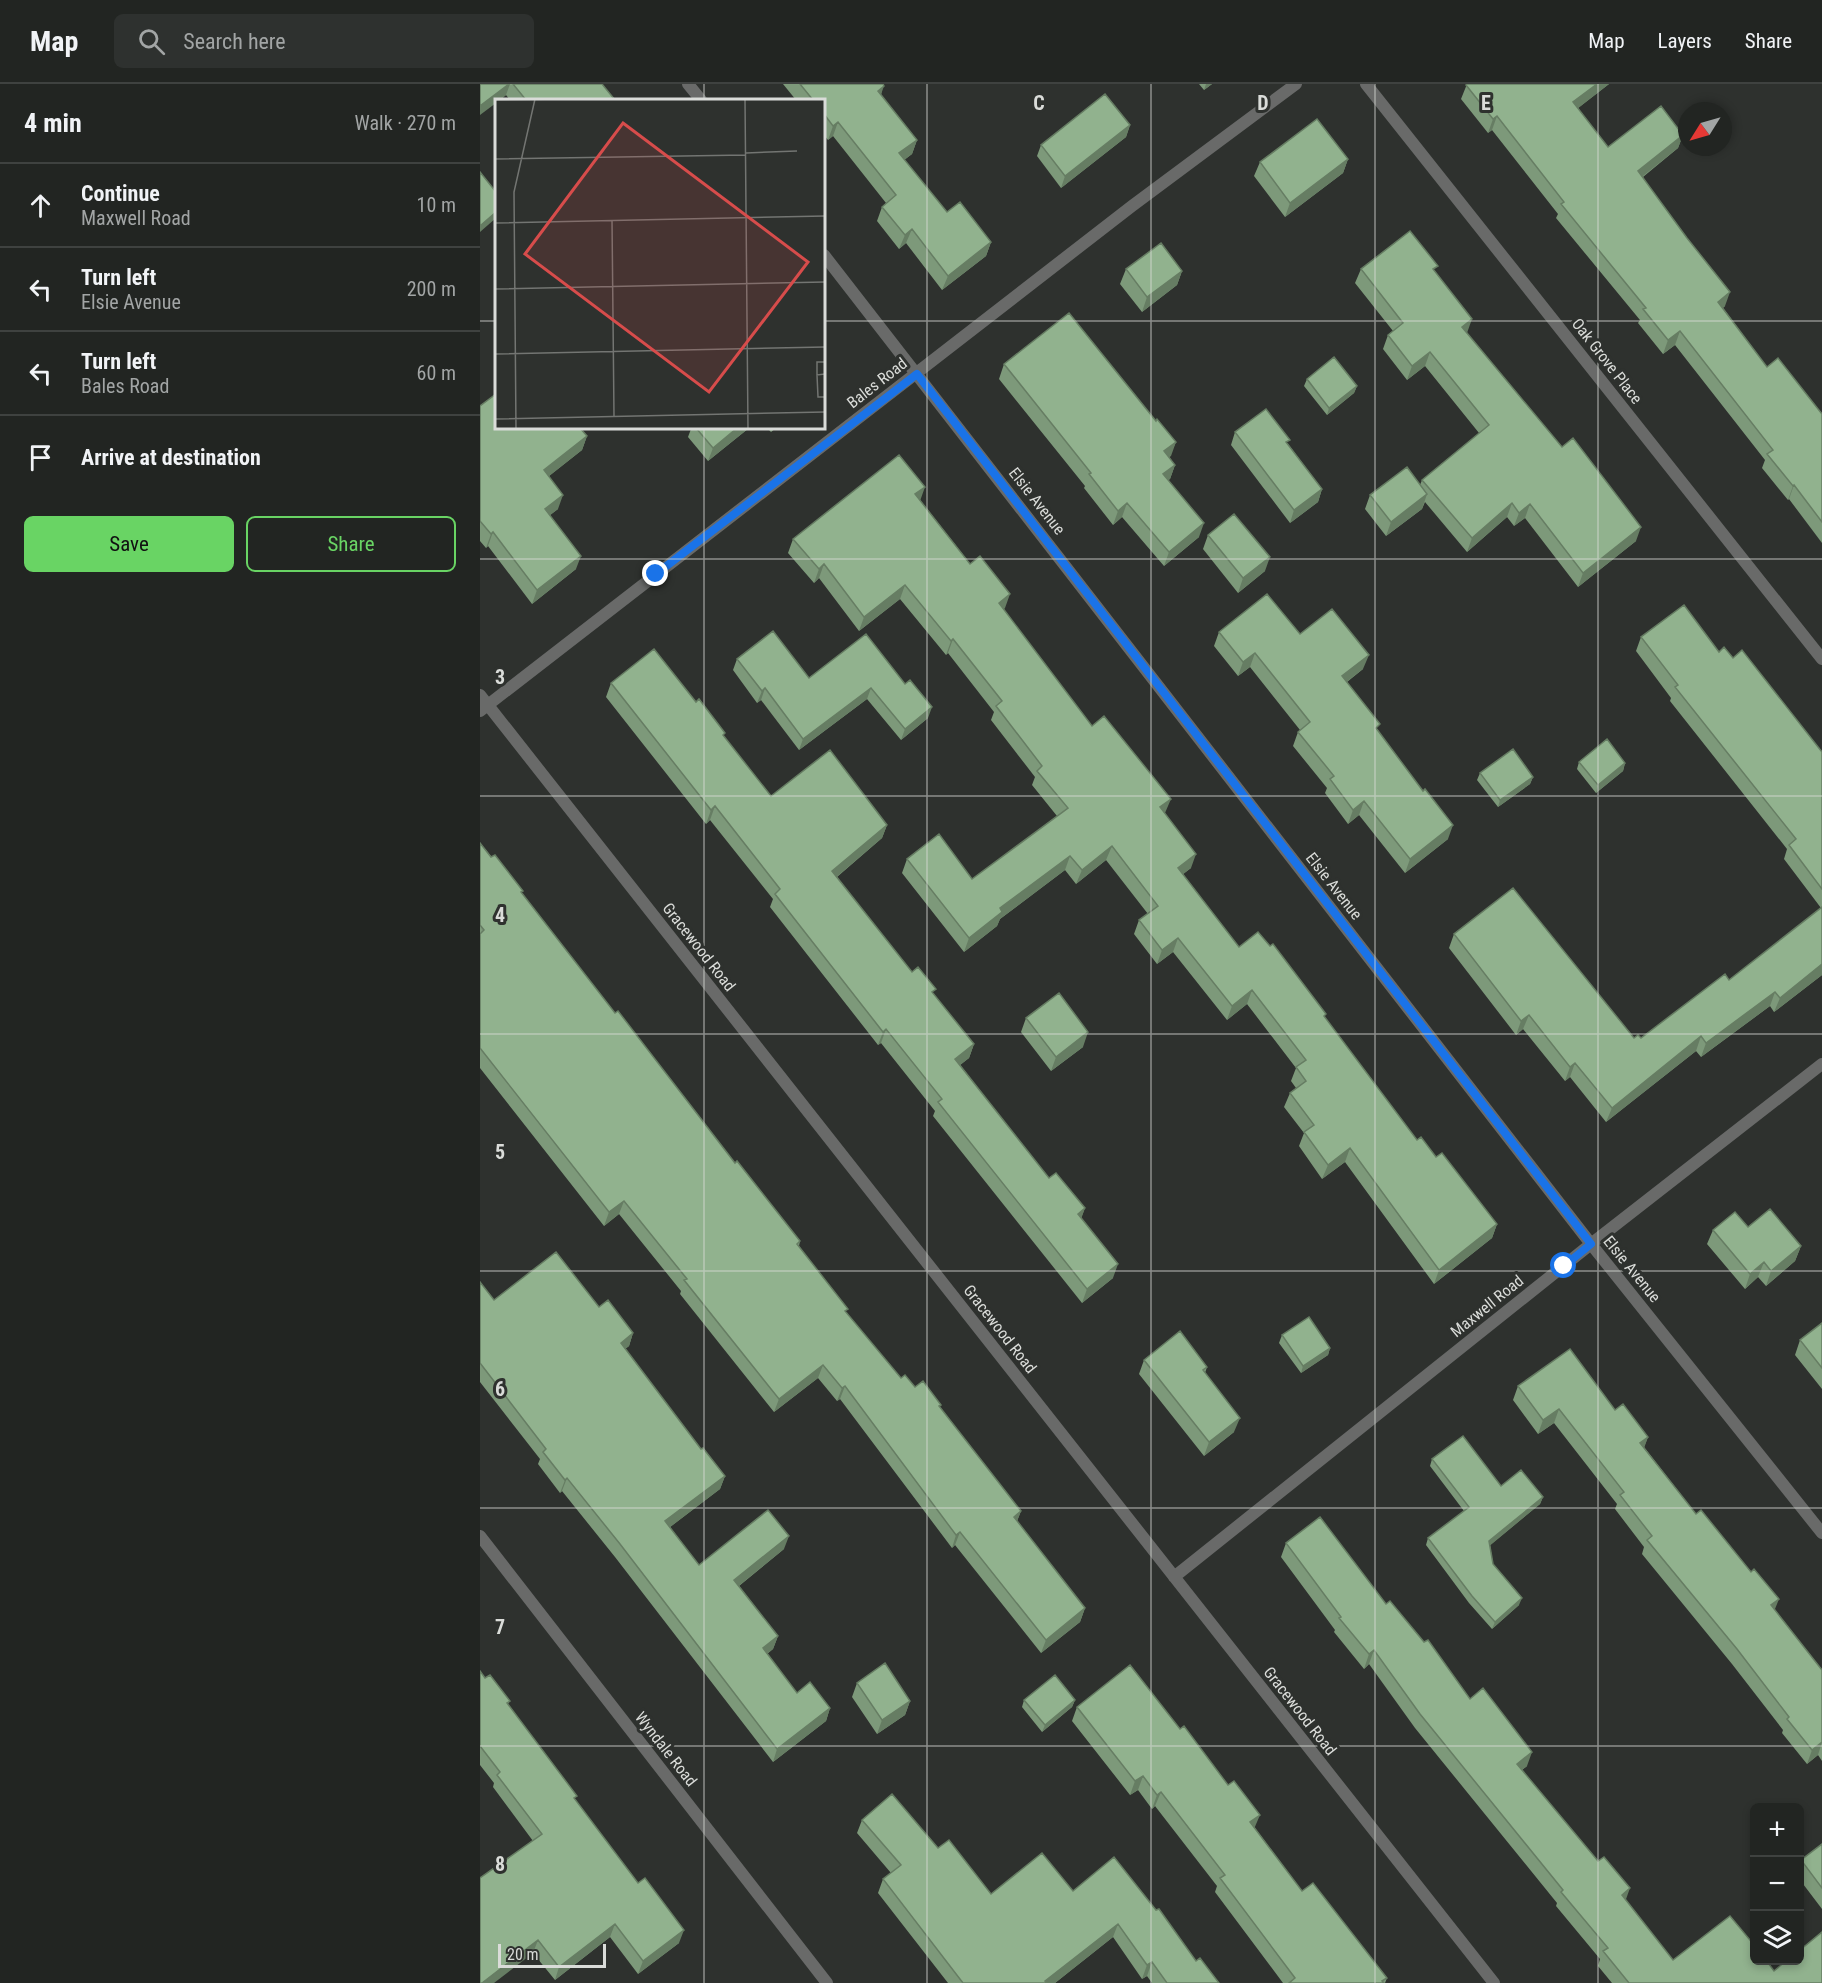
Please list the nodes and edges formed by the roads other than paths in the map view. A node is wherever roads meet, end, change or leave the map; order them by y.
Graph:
1 (688, 84) edge
2 (1296, 84) edge
3 (1366, 84) edge
4 (700, 99) edge
5 (825, 256) edge
6 (917, 374) junction
7 (1822, 659) edge
8 (483, 703) edge
9 (1822, 1064) edge
10 (1591, 1244) junction
11 (1822, 1533) edge
12 (480, 1536) edge
13 (1174, 1577) junction
14 (827, 1983) edge
15 (1494, 1983) edge

1 - 4 street
2 - 6 street, Bales Road
3 - 7 street, Oak Grove Place
5 - 6 street, Elsie Avenue
6 - 8 street, Bales Road
6 - 10 street, Elsie Avenue
8 - 13 street, Gracewood Road
9 - 10 street, Maxwell Road
10 - 11 street, Elsie Avenue
10 - 13 street, Maxwell Road
12 - 14 street, Wyndale Road
13 - 15 street, Gracewood Road

